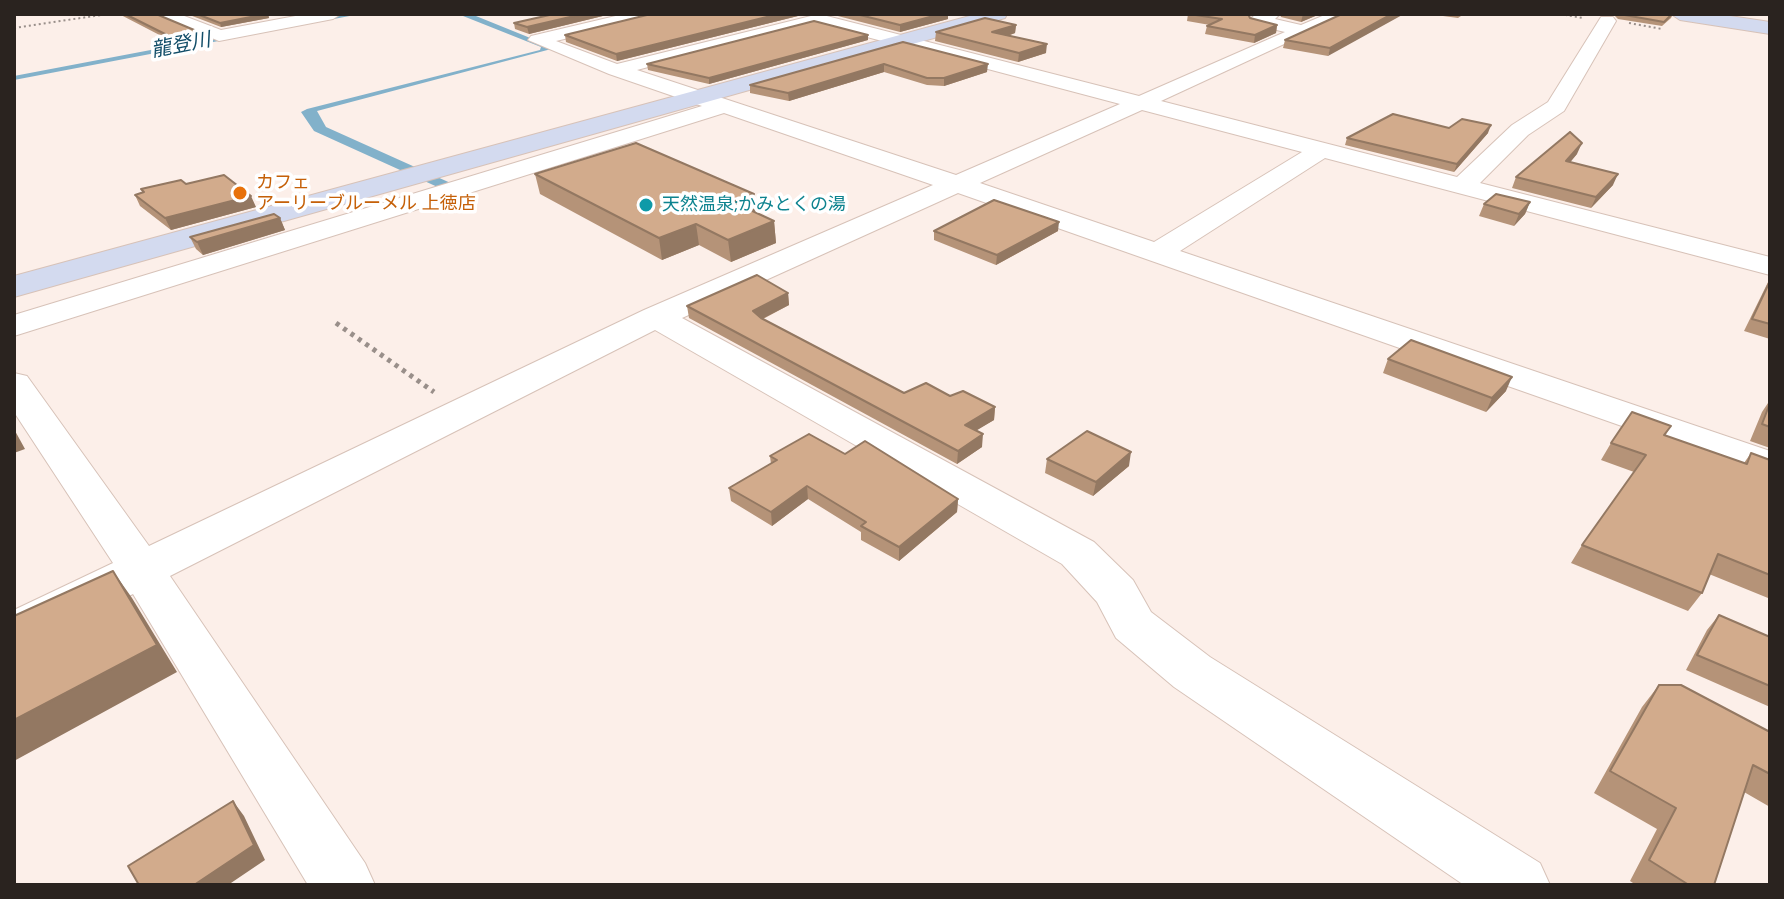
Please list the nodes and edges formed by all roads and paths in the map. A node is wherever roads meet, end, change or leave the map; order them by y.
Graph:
1 (164, 14) edge
2 (333, 14) edge
3 (645, 14) edge
4 (998, 14) edge
5 (1272, 14) edge
6 (1341, 14) edge
7 (1680, 14) edge
8 (101, 15) edge
9 (814, 16) edge
10 (212, 17) edge
11 (1607, 21) dead end
12 (182, 22) junction
13 (14, 28) edge
14 (1770, 28) edge
15 (1304, 31) junction
16 (898, 42) junction
17 (704, 47) junction
18 (758, 64) edge
19 (616, 70) junction
20 (712, 102) junction
21 (1146, 103) junction
22 (1323, 149) junction
23 (954, 183) junction
24 (1462, 186) junction
25 (1157, 253) junction
26 (1770, 266) edge
27 (14, 287) edge
28 (656, 317) junction
29 (336, 323) dead end
30 (14, 326) edge
31 (21, 406) edge
32 (462, 412) junction
33 (1770, 465) edge
34 (141, 569) junction
35 (14, 632) edge
36 (343, 885) edge
37 (1518, 885) edge

1 - 12 street
2 - 12 street
3 - 19 street
4 - 16 street
5 - 15 street
6 - 15 street
7 - 14 street
8 - 13 path
9 - 16 street
9 - 17 street
10 - 12 street
11 - 24 street
15 - 21 street
16 - 20 street
16 - 21 street
17 - 18 street
17 - 19 street
19 - 20 street
20 - 23 street
20 - 27 street
20 - 30 street
21 - 22 street
21 - 23 street
22 - 24 street
22 - 25 street
23 - 25 street
23 - 28 street
24 - 26 street
25 - 33 street
28 - 32 street
28 - 37 street
29 - 32 path
31 - 34 street
32 - 34 street
34 - 35 street
34 - 36 street

